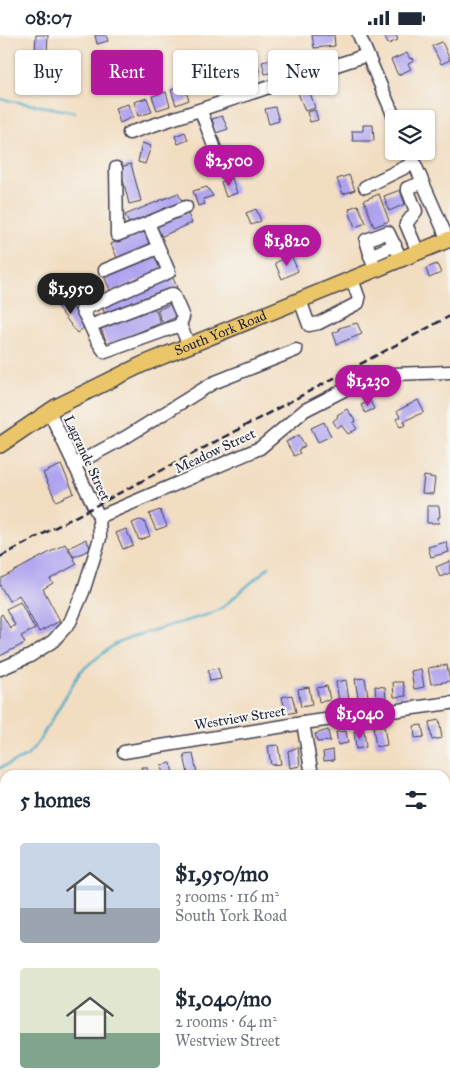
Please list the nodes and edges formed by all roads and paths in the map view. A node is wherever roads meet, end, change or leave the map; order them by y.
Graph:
1 (360, 35) edge
2 (367, 55) junction
3 (391, 110) edge
4 (201, 111) junction
5 (129, 133) dead end
6 (413, 160) edge
7 (246, 163) dead end
8 (414, 163) junction
9 (116, 168) dead end
10 (422, 183) junction
11 (364, 187) dead end
12 (186, 207) dead end
13 (148, 223) junction
14 (449, 240) edge
15 (158, 248) junction
16 (398, 252) junction
17 (418, 252) junction
18 (373, 263) junction
19 (105, 270) dead end
20 (352, 279) junction
21 (300, 300) junction
22 (92, 325) junction
23 (180, 325) junction
24 (189, 345) junction
25 (296, 349) dead end
26 (450, 372) edge
27 (49, 411) junction
28 (0, 445) edge
29 (74, 465) junction
30 (99, 517) junction
31 (0, 669) edge
32 (450, 703) edge
33 (303, 723) junction
34 (124, 752) dead end
35 (311, 770) edge

1 - 2 street
2 - 3 street
2 - 4 street
4 - 5 street
4 - 7 street
6 - 8 street
8 - 10 street
8 - 11 street
9 - 13 street
10 - 14 street
10 - 17 street
12 - 13 street
13 - 15 street
14 - 17 main road, South York Road
15 - 19 street
15 - 22 street
16 - 17 main road, South York Road
16 - 18 main road, South York Road
16 - 18 street
18 - 20 main road, South York Road
20 - 21 main road, South York Road
20 - 21 street
21 - 24 main road, South York Road
22 - 23 street
22 - 23 street
23 - 24 street
24 - 27 main road, South York Road
25 - 29 street
26 - 30 street, Meadow Street
27 - 28 main road, South York Road
27 - 29 street, Lagrande Street
29 - 30 street, Lagrande Street
30 - 31 street
32 - 33 street, Westview Street
33 - 34 street, Westview Street
33 - 35 street

